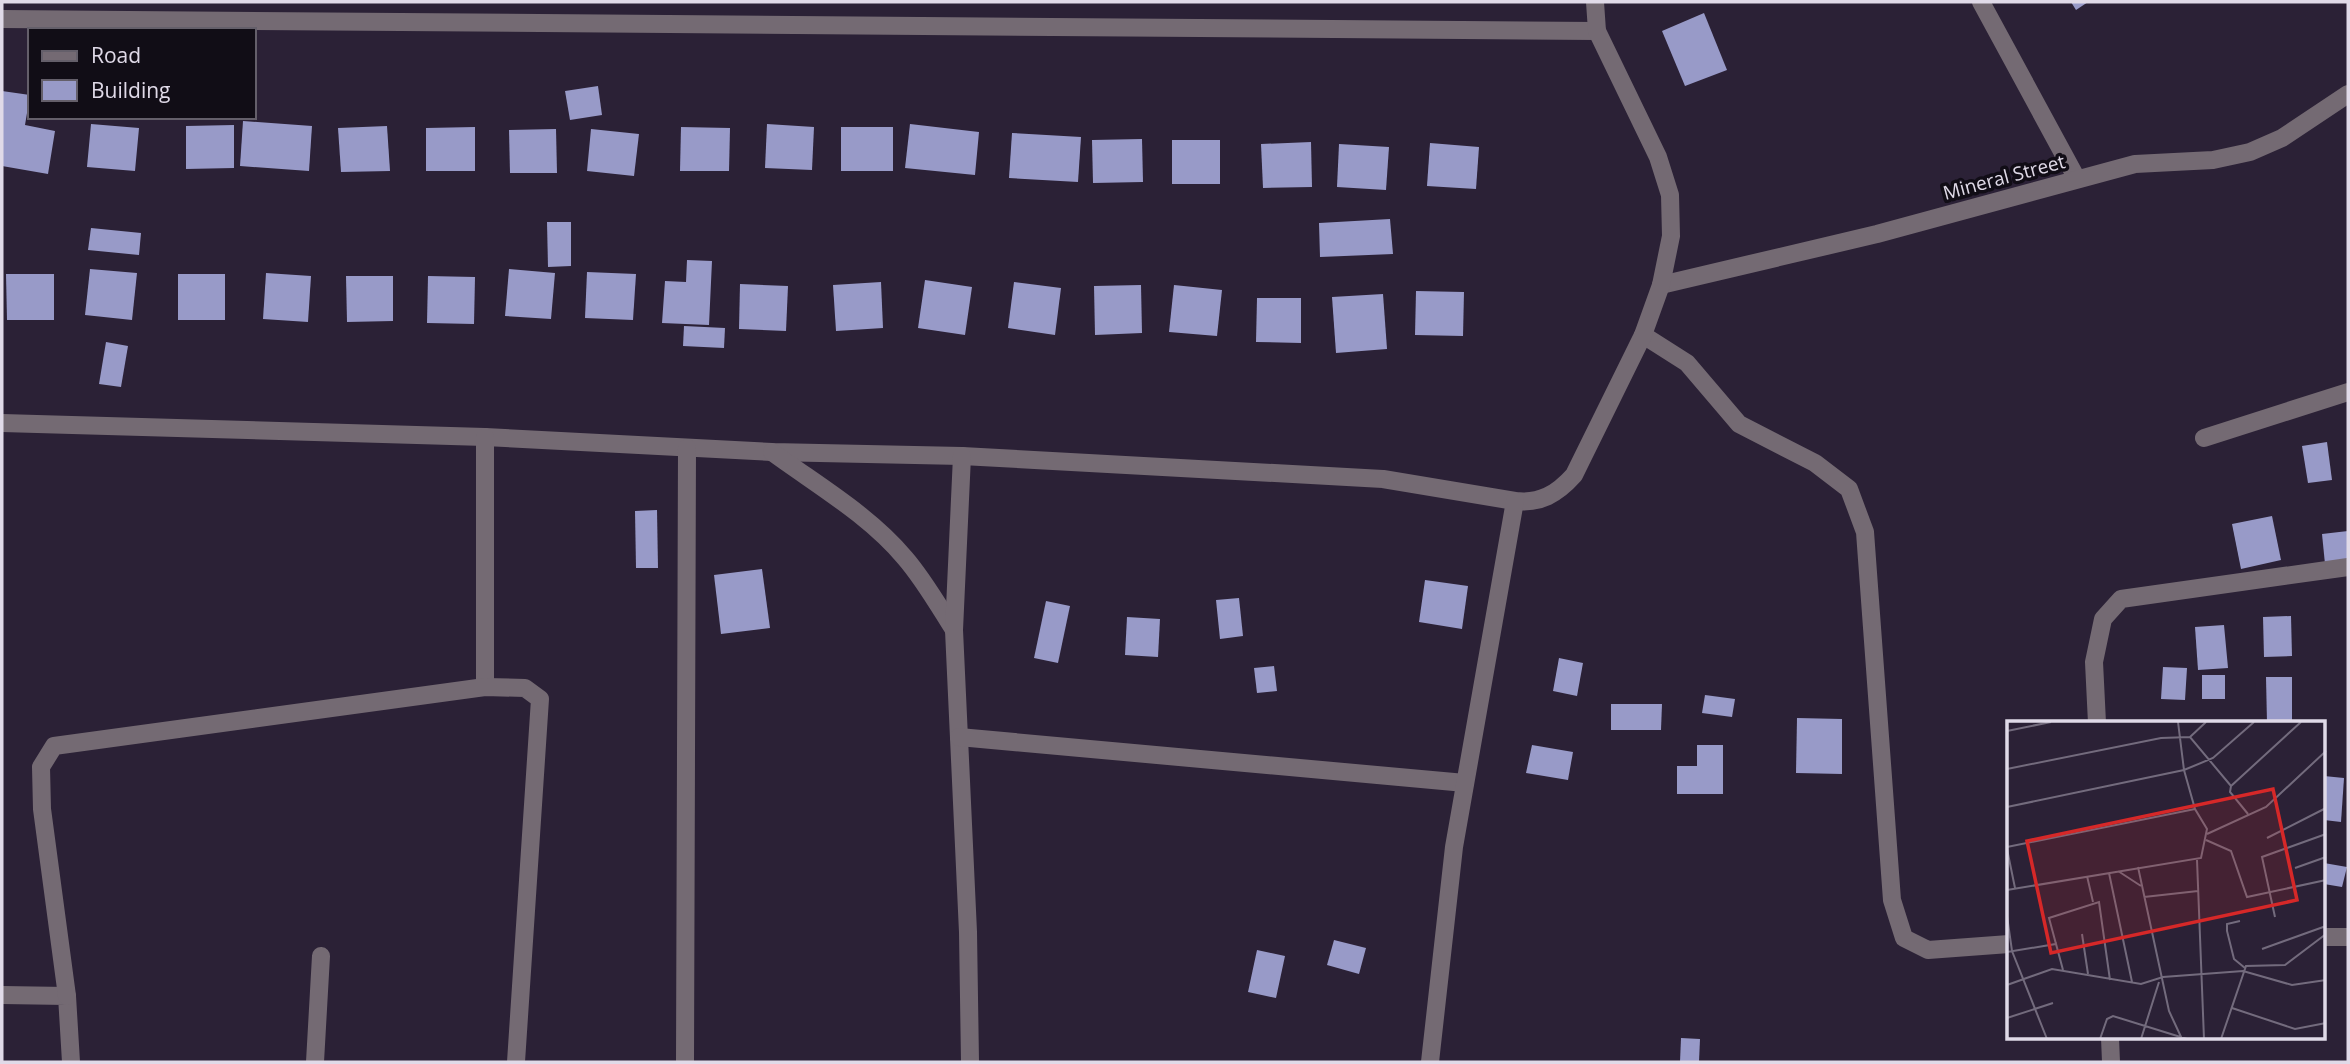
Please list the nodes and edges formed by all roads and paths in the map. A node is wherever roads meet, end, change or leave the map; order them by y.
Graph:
1 (1595, 2) edge
2 (1981, 2) edge
3 (2, 19) edge
4 (1597, 31) junction
5 (2348, 94) edge
6 (2077, 180) junction
7 (1661, 285) junction
8 (1643, 335) junction
9 (2348, 392) edge
10 (2, 423) edge
11 (485, 438) junction
12 (2204, 438) dead end
13 (687, 448) junction
14 (772, 452) junction
15 (962, 456) junction
16 (1515, 501) junction
17 (2348, 567) edge
18 (954, 630) junction
19 (485, 687) junction
20 (2097, 721) edge
21 (959, 737) junction
22 (1465, 783) junction
23 (2326, 937) edge
24 (2348, 937) edge
25 (2007, 944) edge
26 (321, 956) dead end
27 (2, 995) edge
28 (67, 996) junction
29 (2110, 1040) edge
30 (71, 1062) edge
31 (315, 1062) edge
32 (516, 1062) edge
33 (685, 1062) edge
34 (970, 1062) edge
35 (1430, 1062) edge
36 (2111, 1062) edge

1 - 4 street
2 - 6 street
3 - 4 street
4 - 7 street
5 - 6 street, Mineral Street
6 - 7 street, Mineral Street
7 - 8 street
8 - 16 street
8 - 25 street
9 - 12 street
10 - 11 street
11 - 13 street
11 - 19 street
13 - 14 street
13 - 33 street
14 - 15 street
14 - 18 street
15 - 16 street
15 - 18 street
16 - 22 street
17 - 20 street
18 - 21 street
19 - 28 street
19 - 32 street
21 - 22 street
21 - 34 street
22 - 35 street
23 - 24 street
26 - 31 street
27 - 28 street
28 - 30 street
29 - 36 street

